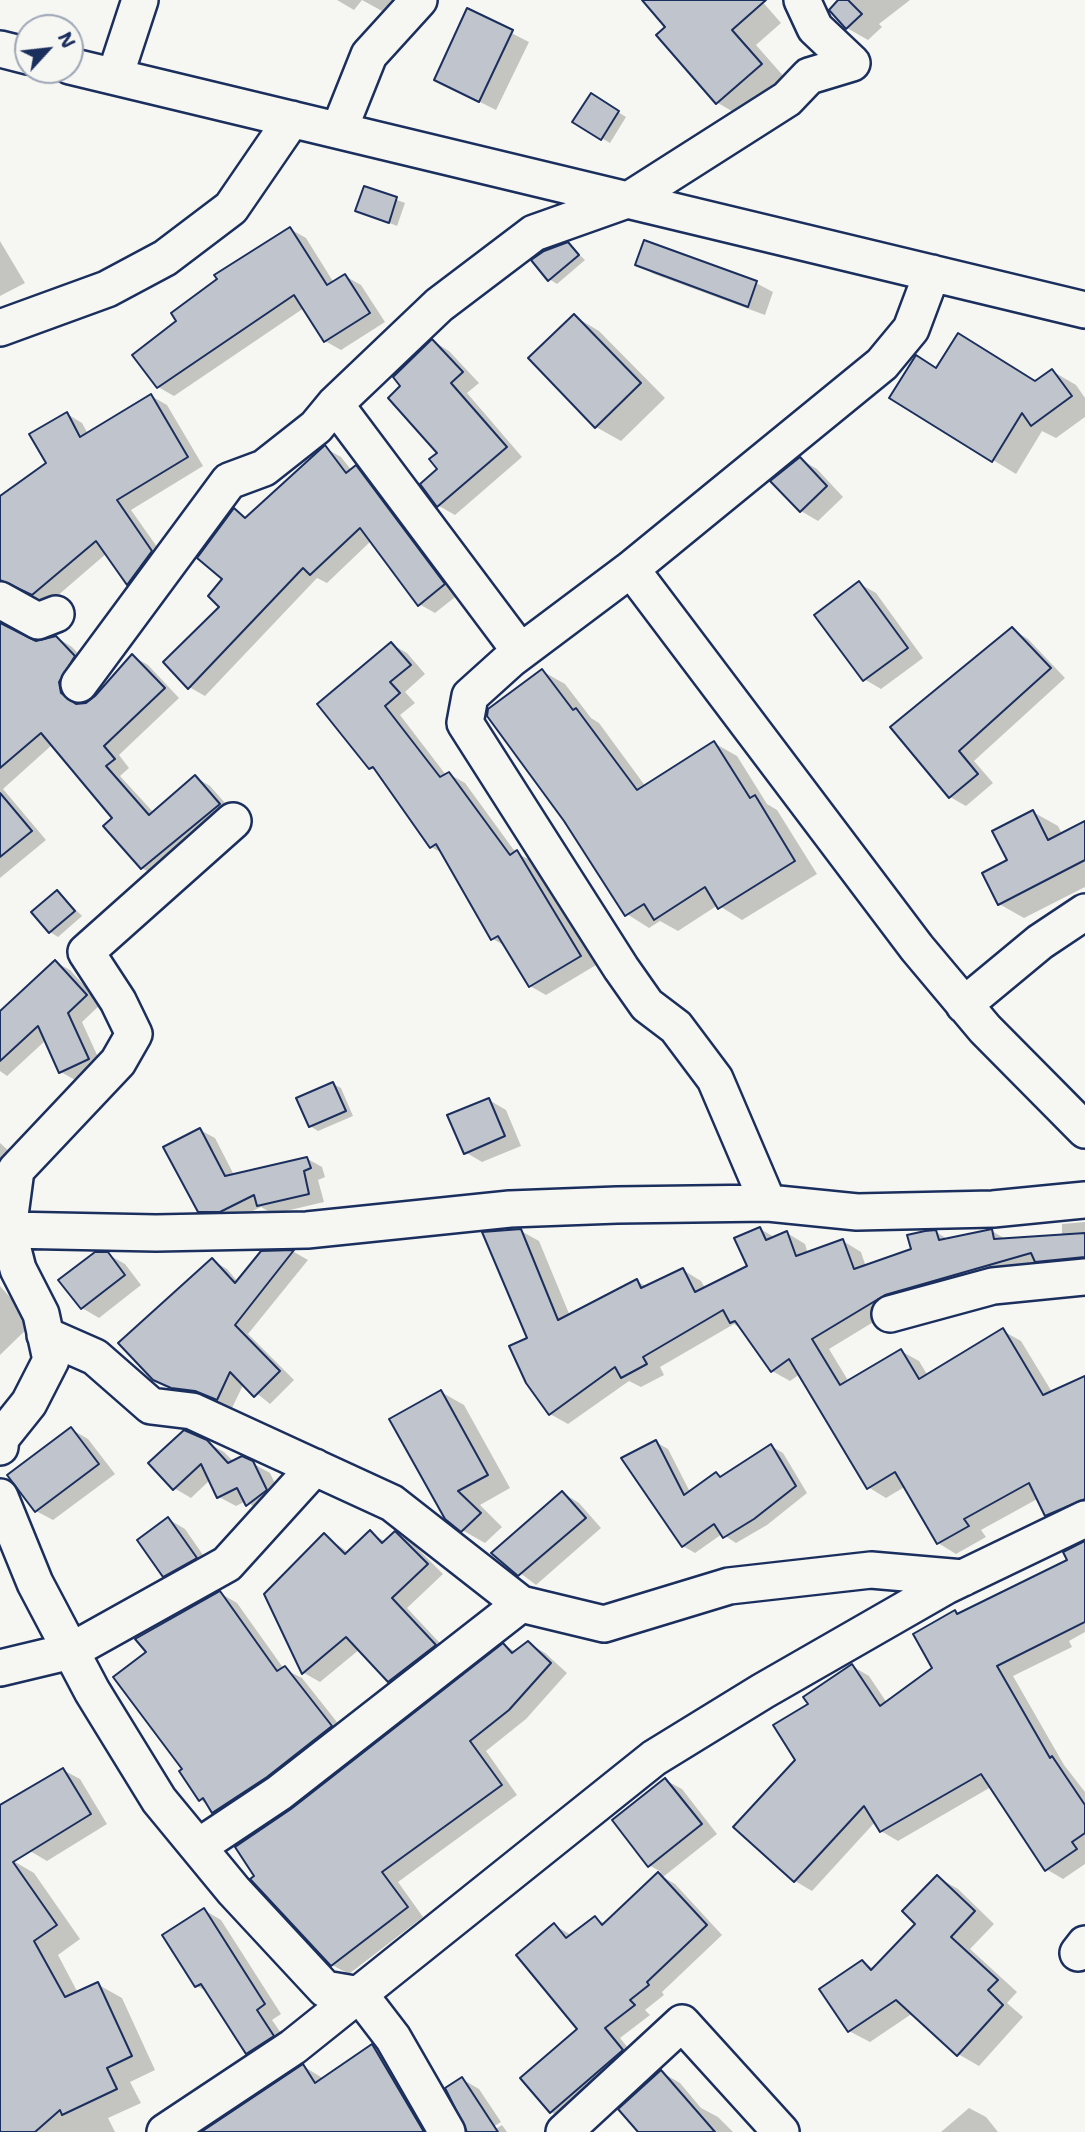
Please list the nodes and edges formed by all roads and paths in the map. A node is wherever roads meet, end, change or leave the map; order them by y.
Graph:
1 (141, 0) edge
2 (419, 0) edge
3 (802, 0) edge
4 (84, 69) edge
5 (115, 76) junction
6 (292, 119) junction
7 (339, 130) junction
8 (630, 199) junction
9 (932, 273) junction
10 (1085, 310) edge
11 (0, 328) edge
12 (335, 404) junction
13 (631, 569) junction
14 (0, 600) edge
15 (56, 614) dead end
16 (520, 652) junction
17 (79, 684) dead end
18 (233, 821) dead end
19 (1085, 912) edge
20 (964, 1005) junction
21 (1085, 1130) edge
22 (1085, 1200) edge
23 (768, 1203) junction
24 (4, 1228) edge
25 (1085, 1277) edge
26 (890, 1314) dead end
27 (46, 1335) junction
28 (0, 1447) edge
29 (315, 1467) junction
30 (0, 1497) edge
31 (1085, 1519) edge
32 (963, 1577) junction
33 (521, 1604) junction
34 (71, 1651) junction
35 (0, 1668) edge
36 (198, 1847) junction
37 (360, 1995) junction
38 (165, 2132) edge
39 (447, 2132) edge
40 (564, 2132) edge
41 (781, 2132) edge

1 - 5 street
2 - 7 street
3 - 8 street
4 - 5 street
5 - 6 street
6 - 7 street
6 - 11 street
7 - 8 street
8 - 9 street
8 - 12 street
9 - 10 street
9 - 13 street
12 - 16 street
12 - 17 street
13 - 16 street
13 - 20 street
14 - 15 street
16 - 23 street
18 - 24 street
19 - 20 street
20 - 21 street
22 - 23 street
23 - 24 street
24 - 27 street
25 - 26 street
27 - 28 street
27 - 29 street
29 - 33 street
29 - 34 street
30 - 34 street
31 - 32 street
32 - 33 street
32 - 37 street
33 - 36 street
34 - 35 street
34 - 36 street
36 - 37 street
37 - 38 street
37 - 39 street
40 - 41 street

